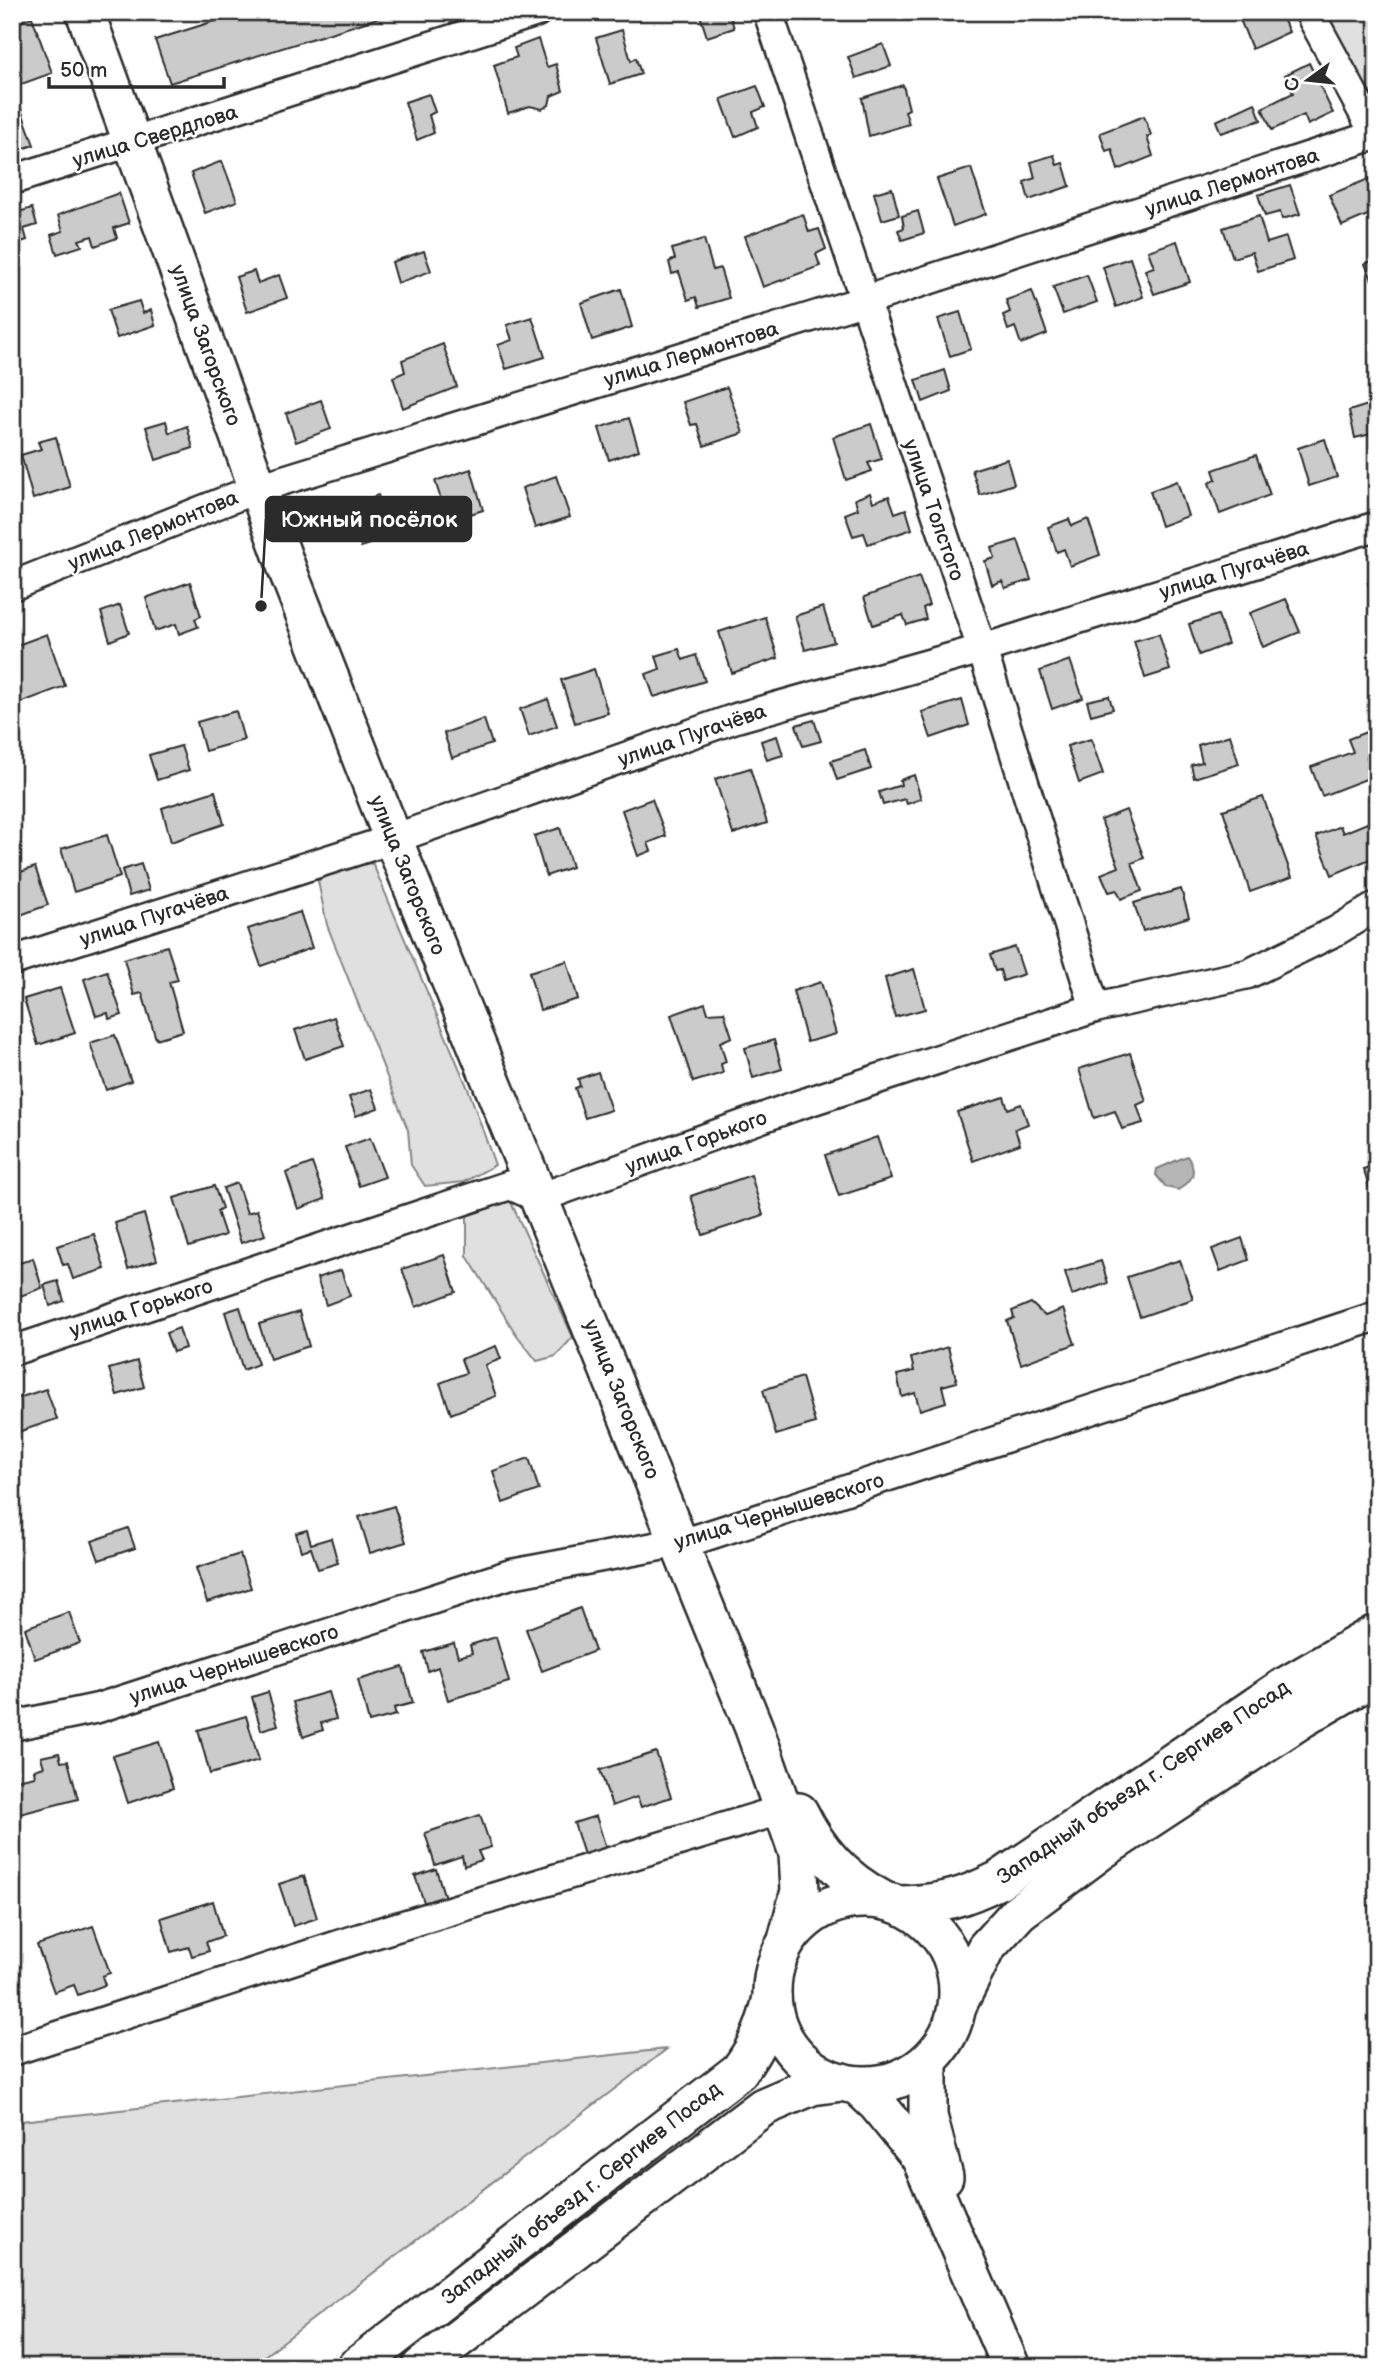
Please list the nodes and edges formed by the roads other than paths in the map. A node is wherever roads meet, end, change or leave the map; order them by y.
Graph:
1 (85, 12) edge
2 (537, 12) edge
3 (768, 12) edge
4 (1309, 12) edge
5 (1376, 136) edge
6 (134, 143) junction
7 (12, 180) edge
8 (863, 302) junction
9 (258, 488) junction
10 (1377, 526) edge
11 (12, 586) edge
12 (982, 649) junction
13 (393, 839) junction
14 (1377, 906) edge
15 (12, 961) edge
16 (1095, 1008) junction
17 (539, 1198) junction
18 (1377, 1316) edge
19 (12, 1351) edge
20 (681, 1542) junction
21 (1377, 1633) edge
22 (1377, 1675) edge
23 (12, 1726) edge
24 (754, 1728) junction
25 (784, 1809) junction
26 (891, 1902) junction
27 (788, 1940) junction
28 (772, 1996) junction
29 (958, 2004) junction
30 (12, 2051) edge
31 (928, 2061) junction
32 (849, 2083) junction
33 (993, 2328) junction
34 (356, 2367) edge
35 (421, 2367) edge
36 (1011, 2367) edge

1 - 6 main road, улица Загорского
2 - 6 street, улица Свердлова
3 - 8 street, улица Толстого
4 - 5 street
5 - 8 street, улица Лермонтова
6 - 7 street, улица Свердлова
6 - 9 main road, улица Загорского
8 - 9 street, улица Лермонтова
8 - 12 street, улица Толстого
9 - 11 street, улица Лермонтова
9 - 13 main road, улица Загорского
10 - 12 street, улица Пугачёва
12 - 13 street, улица Пугачёва
12 - 16 street, улица Толстого
13 - 15 street, улица Пугачёва
13 - 17 main road, улица Загорского
14 - 16 street, улица Горького
16 - 17 street, улица Горького
17 - 19 street, улица Горького
17 - 20 main road, улица Загорского
18 - 20 street, улица Чернышевского
20 - 23 street, улица Чернышевского
20 - 24 main road, улица Загорского
21 - 26 main road, Западный объезд г. Сергиев Посад
22 - 29 main road, Западный объезд г. Сергиев Посад
24 - 25 main road
24 - 26 main road
25 - 27 main road
25 - 30 street
26 - 27 main road
26 - 29 main road
27 - 28 main road
28 - 32 main road
28 - 34 main road, Западный объезд г. Сергиев Посад
29 - 31 main road
31 - 32 main road
31 - 33 main road
32 - 33 main road
32 - 35 main road, Западный объезд г. Сергиев Посад
33 - 36 main road

